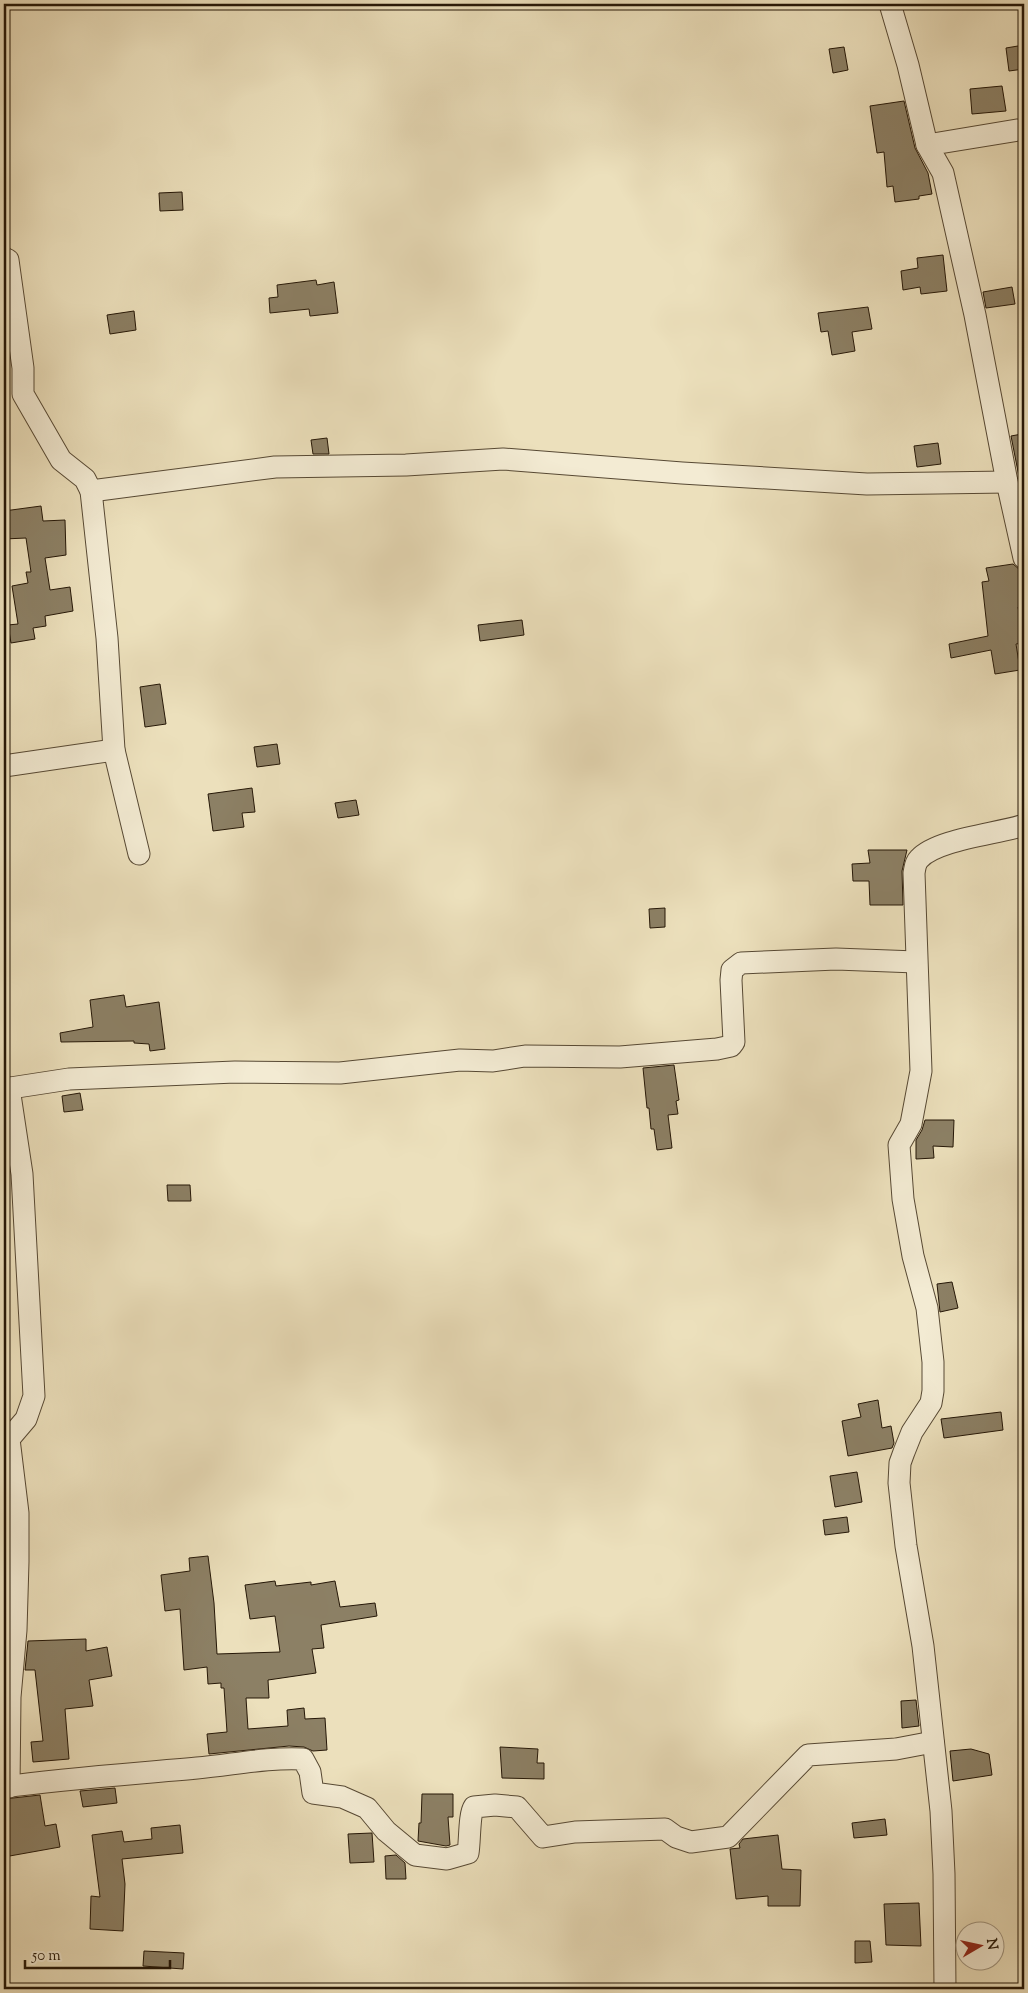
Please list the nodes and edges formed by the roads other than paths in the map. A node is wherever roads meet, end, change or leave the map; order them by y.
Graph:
1 (890, 4) edge
2 (1024, 129) edge
3 (927, 145) junction
4 (4, 258) edge
5 (1007, 482) junction
6 (91, 490) junction
7 (1024, 558) edge
8 (114, 750) junction
9 (4, 766) edge
10 (1024, 825) edge
11 (139, 854) dead end
12 (916, 962) junction
13 (7, 1088) edge
14 (933, 1742) junction
15 (6, 1787) edge
16 (945, 1989) edge

1 - 3 street
2 - 3 street
3 - 5 street
4 - 6 street
5 - 6 street
5 - 7 street
6 - 8 street
8 - 9 street
8 - 11 street
10 - 12 street
12 - 13 street
12 - 14 street
13 - 15 street
14 - 15 street
14 - 16 street

